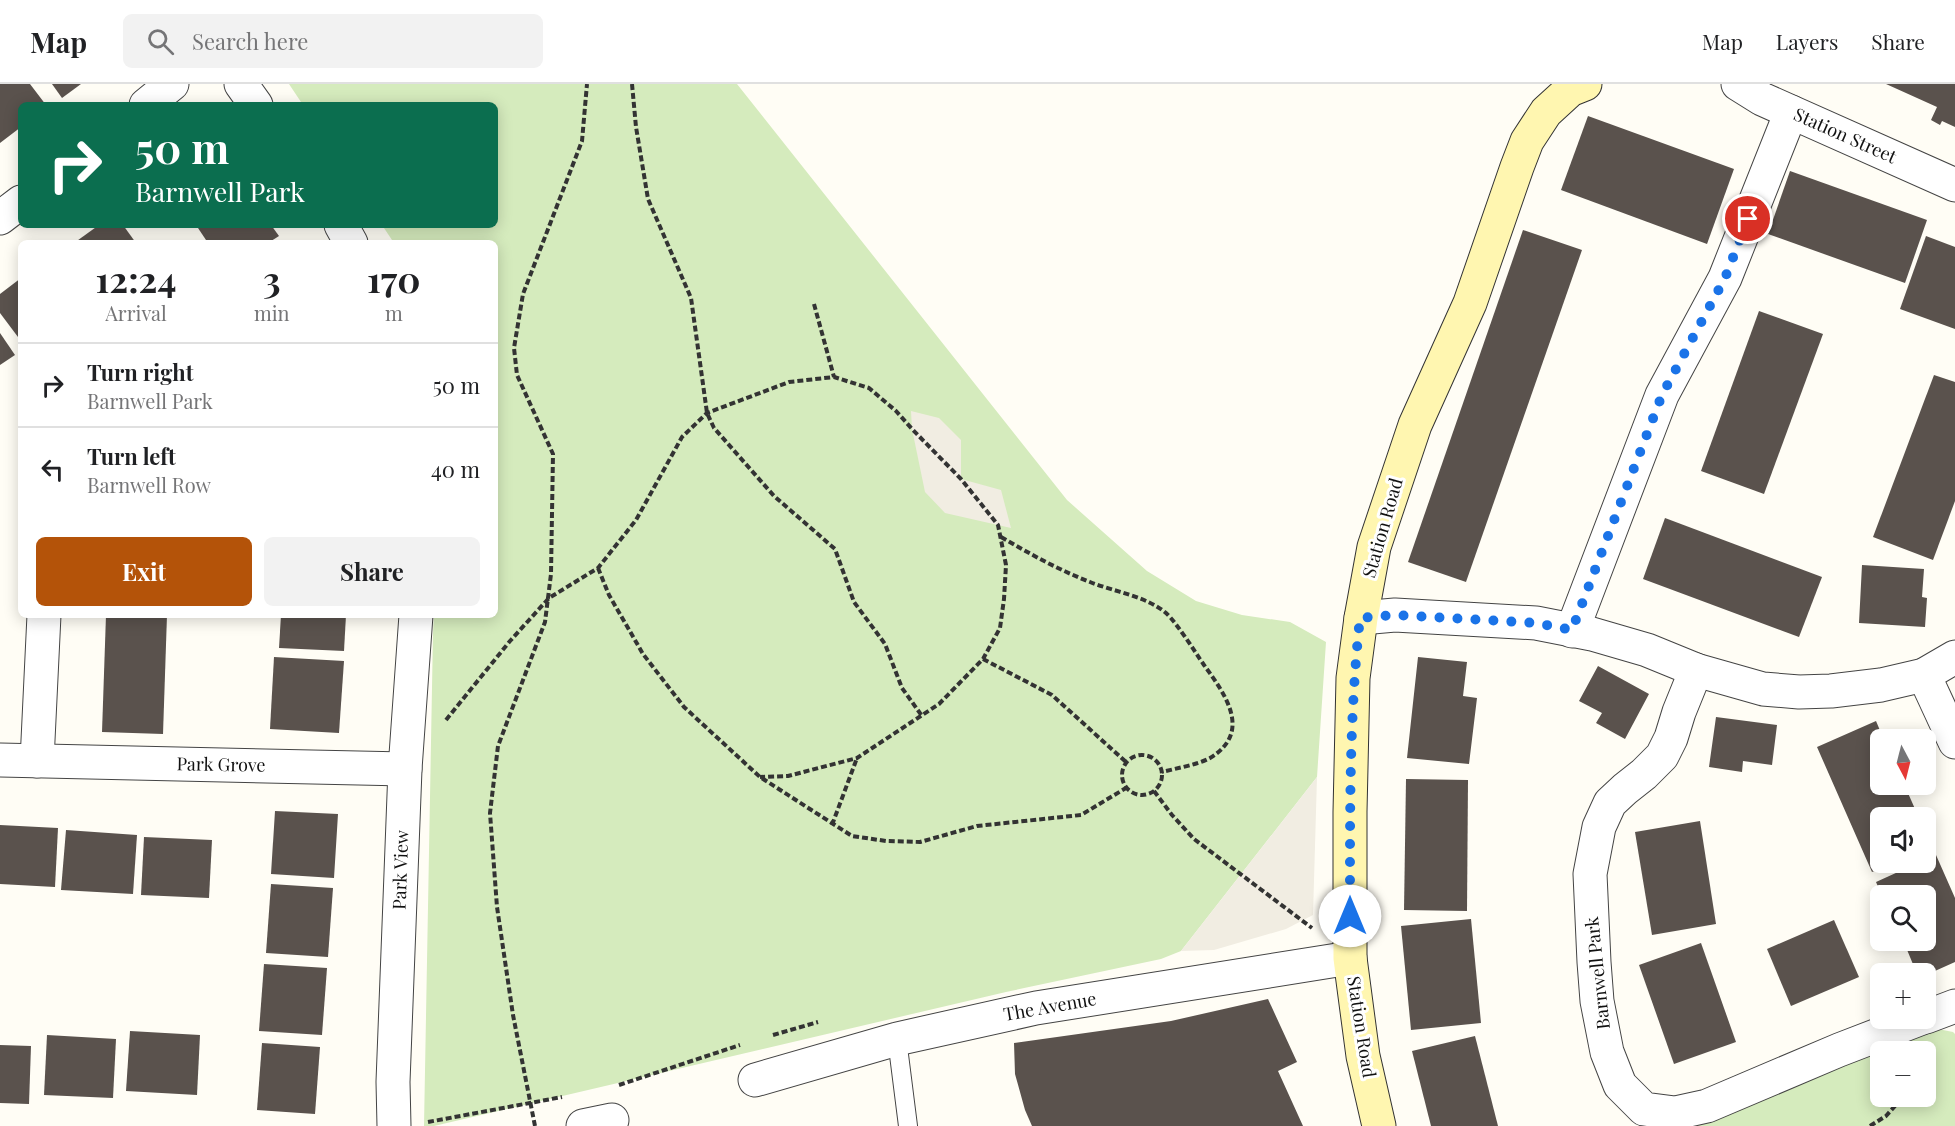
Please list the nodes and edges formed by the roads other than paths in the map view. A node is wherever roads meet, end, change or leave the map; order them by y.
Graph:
1 (172, 84) edge
2 (241, 84) edge
3 (1584, 84) edge
4 (1738, 84) edge
5 (150, 102) edge
6 (253, 102) edge
7 (1791, 112) junction
8 (1955, 185) edge
9 (18, 204) edge
10 (0, 218) edge
11 (44, 618) edge
12 (416, 618) edge
13 (1360, 618) junction
14 (1572, 630) junction
15 (1955, 657) edge
16 (1696, 670) junction
17 (1923, 675) junction
18 (1955, 742) edge
19 (406, 755) junction
20 (0, 760) edge
21 (38, 761) junction
22 (1350, 958) junction
23 (1955, 1006) edge
24 (1936, 1013) edge
25 (1893, 1029) edge
26 (897, 1039) junction
27 (754, 1080) dead end
28 (394, 1126) edge
29 (908, 1126) edge
30 (1378, 1126) edge

1 - 5 street
2 - 6 street
3 - 13 street, Station Road
4 - 7 street, Station Street
7 - 8 street, Station Street
7 - 14 street
9 - 10 street
11 - 21 street
12 - 19 street, Park View
13 - 14 street
13 - 22 street, Station Road
14 - 16 street
15 - 17 street
16 - 17 street
16 - 25 street, Barnwell Park
17 - 18 street
19 - 21 street, Park Grove
19 - 28 street, Park View
20 - 21 street, Park Grove
22 - 26 street, The Avenue
22 - 30 street, Station Road
23 - 24 street
26 - 27 street, The Avenue
26 - 29 lane

